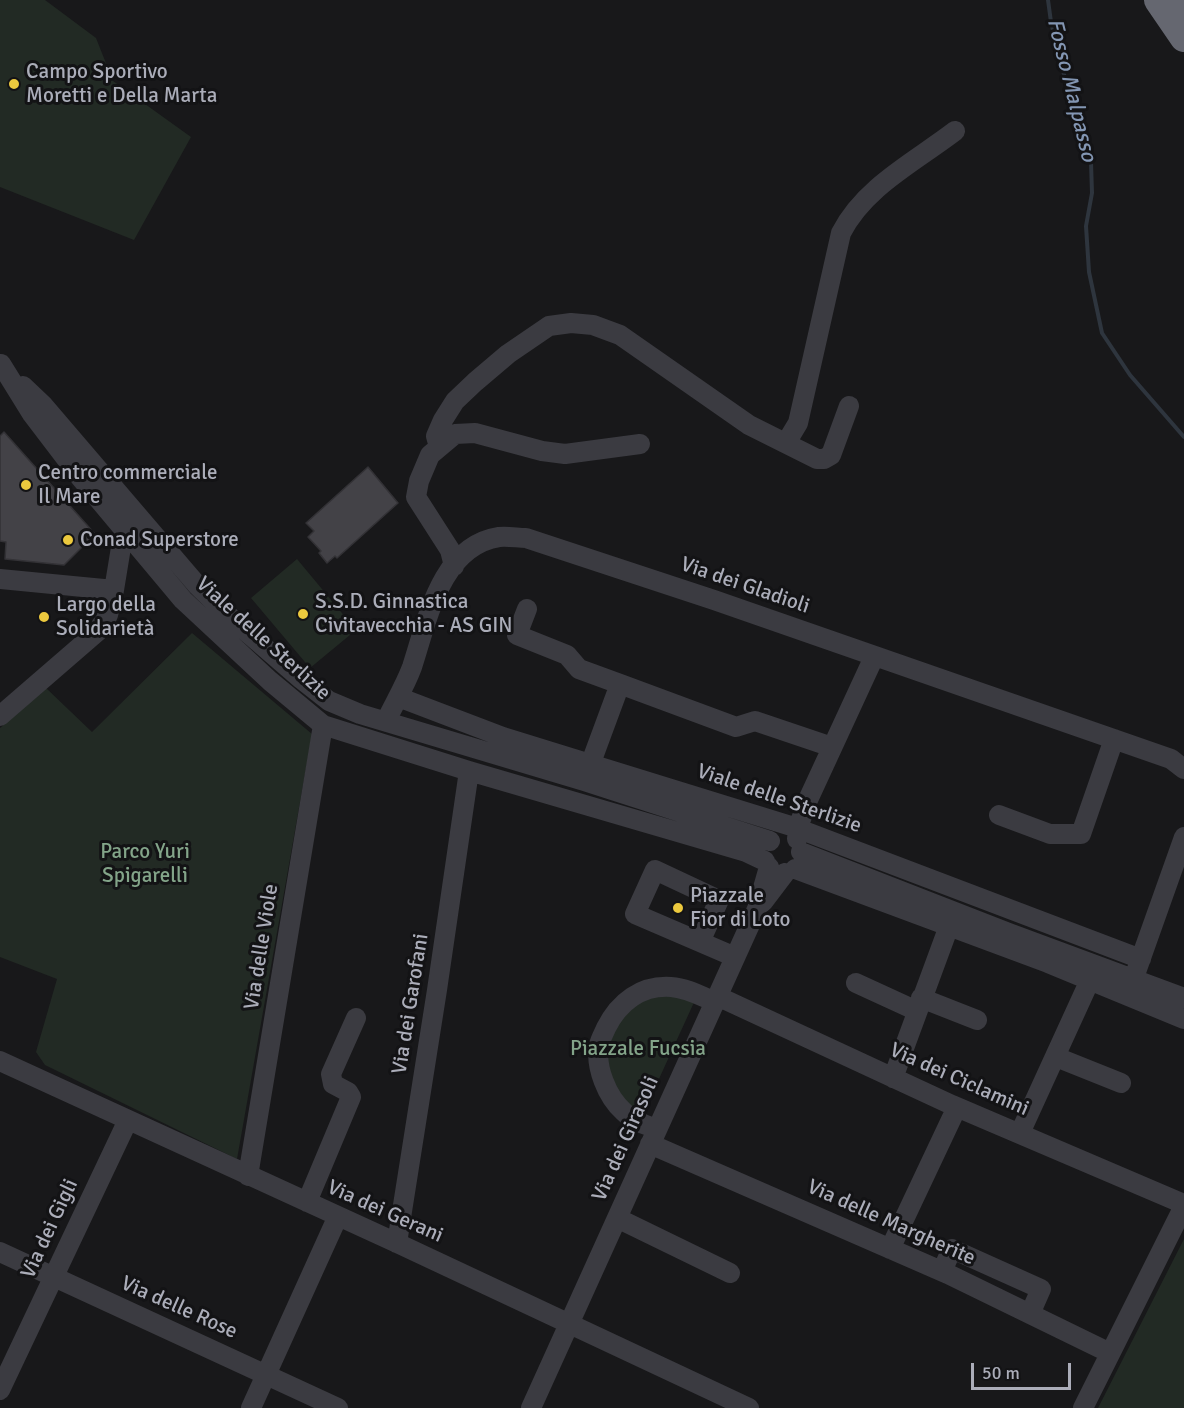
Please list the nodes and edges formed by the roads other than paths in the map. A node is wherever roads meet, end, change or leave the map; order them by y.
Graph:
1 (1158, 0) edge
2 (1184, 38) edge
3 (955, 131) dead end
4 (0, 363) edge
5 (849, 406) dead end
6 (786, 443) junction
7 (640, 444) dead end
8 (439, 447) junction
9 (124, 529) junction
10 (454, 566) junction
11 (0, 579) edge
12 (114, 590) junction
13 (527, 609) dead end
14 (874, 657) junction
15 (620, 684) junction
16 (398, 697) junction
17 (0, 716) edge
18 (386, 721) junction
19 (323, 725) junction
20 (1114, 740) junction
21 (832, 747) junction
22 (1184, 769) edge
23 (469, 771) junction
24 (587, 773) junction
25 (999, 815) dead end
26 (1184, 837) edge
27 (785, 849) junction
28 (1179, 868) edge
29 (949, 926) junction
30 (700, 942) dead end
31 (735, 957) junction
32 (1141, 959) junction
33 (1090, 980) junction
34 (1133, 980) junction
35 (856, 983) dead end
36 (1184, 998) edge
37 (716, 999) junction
38 (919, 1005) junction
39 (356, 1018) dead end
40 (1184, 1019) edge
41 (977, 1020) dead end
42 (1056, 1057) junction
43 (0, 1061) edge
44 (893, 1078) junction
45 (1121, 1083) dead end
46 (957, 1107) junction
47 (128, 1120) junction
48 (1020, 1133) junction
49 (653, 1137) junction
50 (248, 1176) junction
51 (307, 1202) junction
52 (1184, 1205) edge
53 (338, 1216) junction
54 (616, 1218) junction
55 (397, 1243) junction
56 (890, 1249) junction
57 (0, 1252) edge
58 (942, 1271) junction
59 (730, 1273) dead end
60 (53, 1277) junction
61 (1030, 1314) junction
62 (569, 1323) junction
63 (1110, 1353) junction
64 (267, 1374) junction
65 (0, 1390) edge
66 (251, 1408) edge
67 (338, 1408) edge
68 (531, 1408) edge
69 (749, 1408) edge
70 (1083, 1408) edge

1 - 2 highway
3 - 6 street
4 - 9 street, Viale delle Sterlizie
4 - 18 street, Viale delle Sterlizie
5 - 6 street
6 - 8 street
7 - 8 street
8 - 10 street
9 - 12 street
9 - 19 street, Viale delle Sterlizie
10 - 14 street, Via dei Gladioli
10 - 16 street, Via dei Gladioli
11 - 12 street
12 - 17 street
13 - 15 street
14 - 20 street, Via dei Gladioli
14 - 21 street, Via dei Girasoli
15 - 21 street
15 - 24 street
16 - 18 street, Via dei Gladioli
16 - 24 street, Viale delle Sterlizie
18 - 24 street, Viale delle Sterlizie
19 - 23 street, Viale delle Sterlizie
19 - 50 street, Via delle Viole
20 - 22 street, Via dei Gladioli
20 - 25 street
21 - 27 street, Via dei Girasoli
23 - 27 street, Viale delle Sterlizie
23 - 55 street, Via dei Garofani
24 - 27 street, Viale delle Sterlizie
26 - 28 street
27 - 29 street, Viale delle Sterlizie
27 - 31 street, Via dei Girasoli
27 - 32 street, Viale delle Sterlizie
27 - 34 street, Viale delle Sterlizie
28 - 32 street
29 - 33 street, Viale delle Sterlizie
29 - 38 street
30 - 31 street
31 - 37 street, Via dei Girasoli
32 - 34 street
33 - 40 street, Viale delle Sterlizie
33 - 42 street
34 - 36 street, Viale delle Sterlizie
35 - 38 street
37 - 44 street, Via dei Ciclamini
37 - 49 street, Via dei Girasoli
37 - 49 street
38 - 41 street
38 - 44 street
39 - 51 street
42 - 45 street
42 - 48 street
43 - 47 street, Via dei Gerani
44 - 46 street, Via dei Ciclamini
46 - 48 street, Via dei Ciclamini
46 - 56 street
47 - 50 street, Via dei Gerani
47 - 60 street, Via dei Gigli
48 - 52 street, Via dei Ciclamini
49 - 54 street, Via dei Girasoli
49 - 56 street, Via delle Margherite
50 - 51 street, Via dei Gerani
51 - 53 street, Via dei Gerani
52 - 63 street
53 - 55 street, Via dei Gerani
53 - 64 street
54 - 59 street
54 - 62 street, Via dei Girasoli
55 - 62 street, Via dei Gerani
56 - 58 street, Via delle Margherite
57 - 60 street, Via delle Rose
58 - 61 street, Via delle Margherite
58 - 61 street
60 - 64 street, Via delle Rose
60 - 65 street, Via dei Gigli
61 - 63 street, Via delle Margherite
62 - 68 street, Via dei Girasoli
62 - 69 street, Via dei Gerani
63 - 70 street
64 - 66 street
64 - 67 street, Via delle Rose

